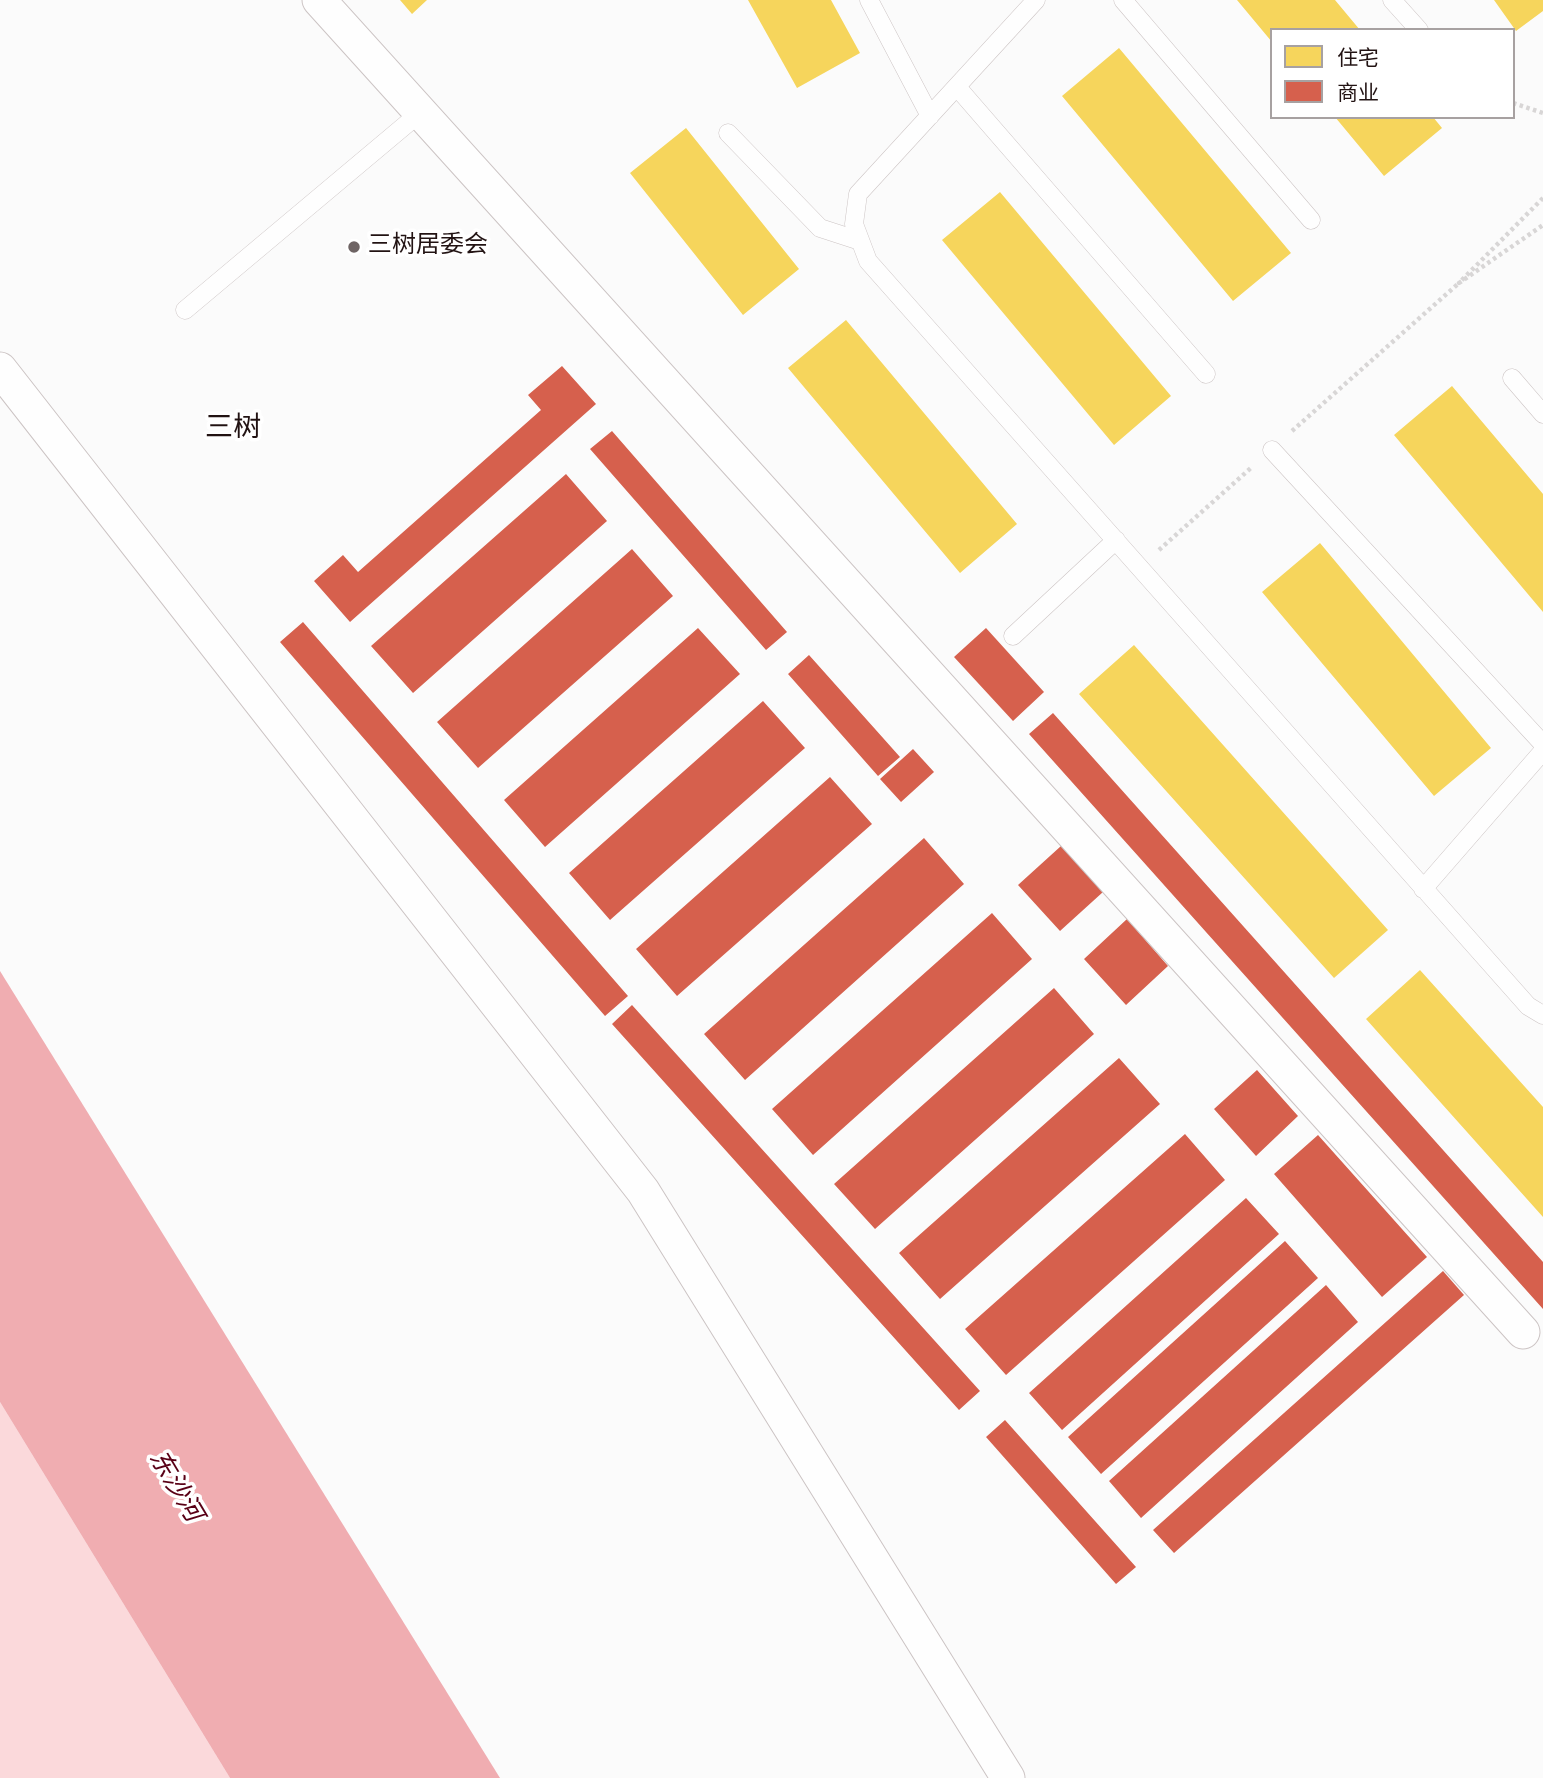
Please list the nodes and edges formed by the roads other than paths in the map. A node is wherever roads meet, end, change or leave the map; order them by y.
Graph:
1 (318, 0) edge
2 (869, 0) edge
3 (1036, 0) edge
4 (1123, 0) edge
5 (1392, 0) edge
6 (1417, 28) edge
7 (957, 87) junction
8 (421, 112) junction
9 (930, 116) junction
10 (728, 133) dead end
11 (1311, 220) dead end
12 (860, 241) junction
13 (185, 310) dead end
14 (0, 369) edge
15 (1206, 374) dead end
16 (1512, 377) dead end
17 (1543, 414) edge
18 (1272, 450) road end
19 (1115, 540) junction
20 (1013, 636) dead end
21 (1543, 744) edge
22 (1543, 751) edge
23 (1423, 889) junction
24 (1543, 1015) edge
25 (1523, 1332) dead end
26 (1008, 1778) edge

1 - 8 street
2 - 9 lane
3 - 7 lane
4 - 11 lane
5 - 6 lane
7 - 9 lane
7 - 15 lane
8 - 13 lane
8 - 25 street
9 - 12 lane
10 - 12 lane
12 - 19 lane
14 - 26 street
16 - 17 lane
18 - 21 lane
19 - 20 lane
19 - 23 lane
22 - 23 lane
23 - 24 lane

